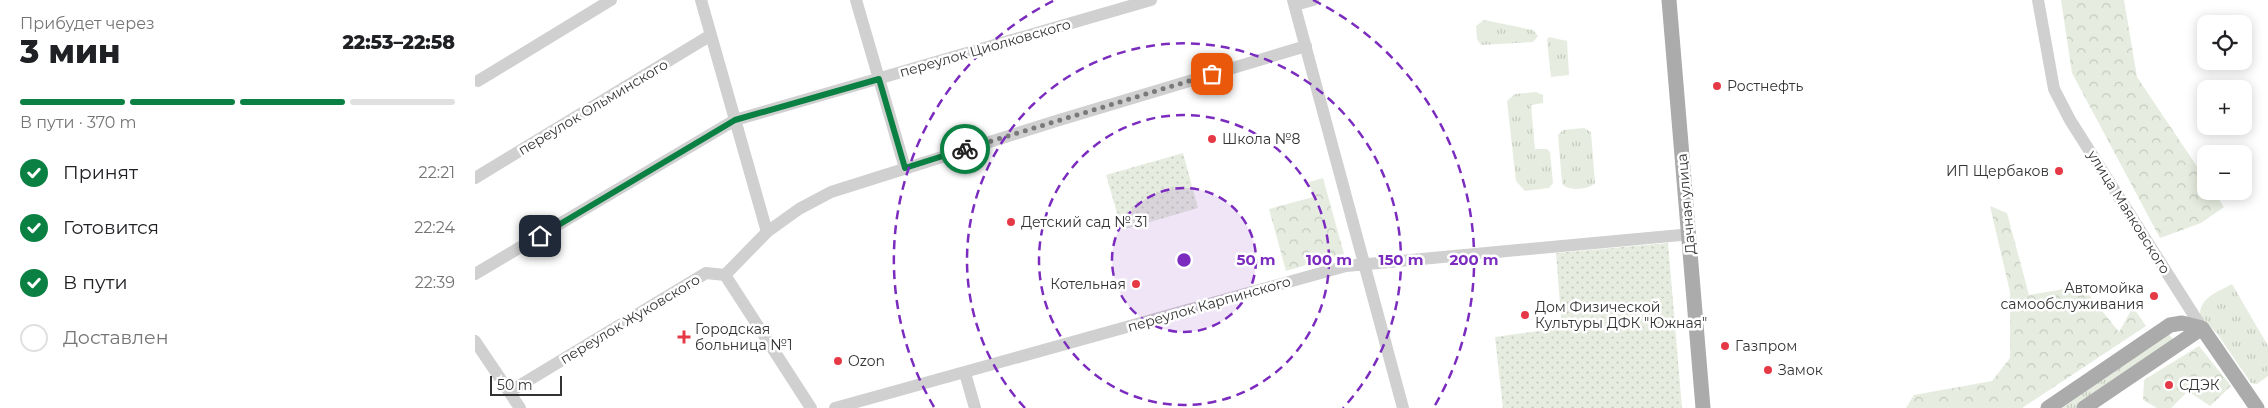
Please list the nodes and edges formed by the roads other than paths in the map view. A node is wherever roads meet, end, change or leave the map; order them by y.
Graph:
1 (611, 0) edge
2 (701, 0) edge
3 (856, 0) edge
4 (1151, 0) edge
5 (1313, 0) edge
6 (1661, 0) edge
7 (1669, 0) edge
8 (2037, 0) edge
9 (1294, 3) edge
10 (1668, 34) junction
11 (711, 35) junction
12 (1306, 46) junction
13 (879, 79) junction
14 (478, 81) dead end
15 (735, 120) junction
16 (905, 168) junction
17 (475, 178) edge
18 (767, 232) junction
19 (1685, 235) junction
20 (1364, 264) junction
21 (475, 274) edge
22 (725, 275) junction
23 (2202, 328) junction
24 (475, 341) edge
25 (965, 373) junction
26 (509, 392) junction
27 (519, 408) edge
28 (811, 408) edge
29 (835, 408) edge
30 (975, 408) edge
31 (1403, 408) edge
32 (1695, 408) edge
33 (1703, 408) edge
34 (2048, 408) edge
35 (2084, 408) edge
36 (2257, 408) edge

1 - 14 street
2 - 11 street
3 - 13 street
4 - 13 street, переулок Циолковского
5 - 9 street
6 - 10 main road, Дачная улица
7 - 10 main road, Дачная улица
8 - 23 street, улица Маяковского
9 - 12 street
10 - 19 main road, Дачная улица
11 - 15 street
11 - 17 street, переулок Ольминского
12 - 16 street
12 - 20 street
13 - 15 street, переулок Циолковского
13 - 16 street
15 - 18 street
15 - 21 street, переулок Циолковского
16 - 18 street
18 - 22 street
19 - 20 street, переулок Карпинского
19 - 32 main road, Дачная улица
19 - 33 main road, Дачная улица
20 - 25 street, переулок Карпинского
20 - 31 street
22 - 26 street, переулок Жуковского
22 - 28 street
23 - 34 main road
23 - 35 main road
23 - 36 main road, улица Маяковского
24 - 26 street
25 - 29 street, переулок Карпинского
25 - 30 street
26 - 27 street

